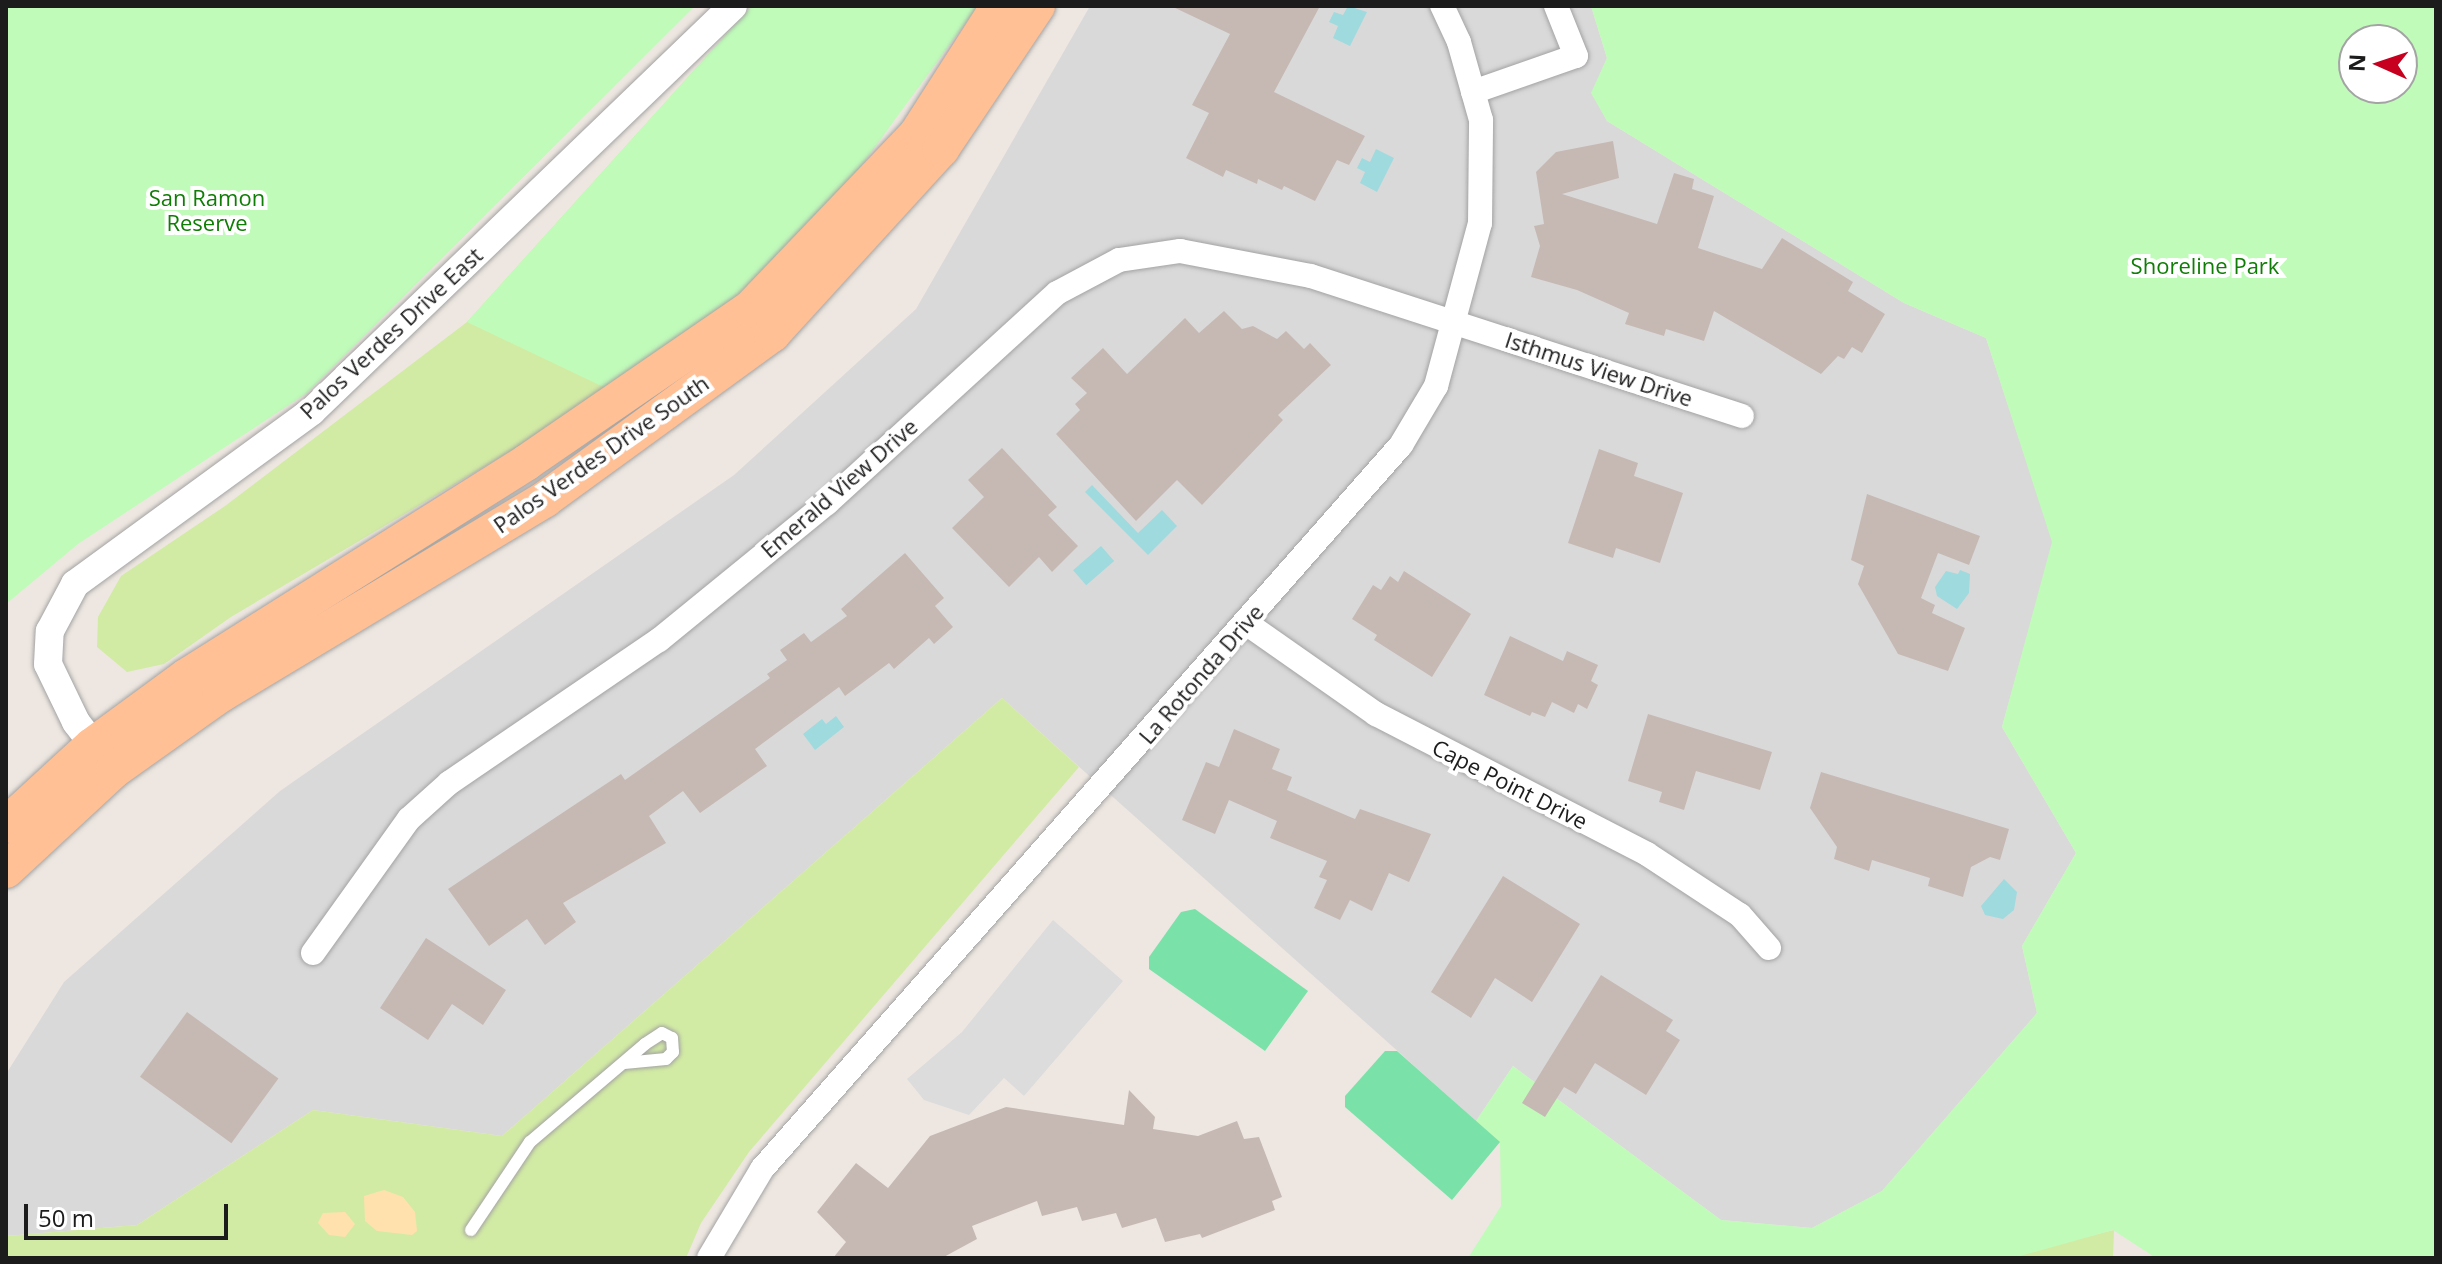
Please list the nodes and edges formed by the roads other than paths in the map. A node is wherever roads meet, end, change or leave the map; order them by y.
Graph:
1 (733, 6) edge
2 (999, 6) edge
3 (1037, 6) edge
4 (1442, 6) edge
5 (1556, 6) edge
6 (1473, 92) junction
7 (1455, 322) junction
8 (1742, 416) dead end
9 (1246, 623) junction
10 (103, 758) junction
11 (6, 825) edge
12 (6, 870) edge
13 (1769, 948) dead end
14 (313, 953) dead end
15 (624, 1063) dead end
16 (471, 1230) dead end
17 (709, 1258) edge

1 - 10 street, Palos Verdes Drive East
2 - 10 main road, Palos Verdes Drive South
3 - 10 main road, Palos Verdes Drive South
4 - 6 street, La Rotonda Drive
5 - 6 street
6 - 7 street, La Rotonda Drive
7 - 8 street, Isthmus View Drive
7 - 9 street, La Rotonda Drive
7 - 14 street, Emerald View Drive
9 - 13 street, Cape Point Drive
9 - 17 street, La Rotonda Drive
10 - 11 main road, Palos Verdes Drive South
10 - 12 main road, Palos Verdes Drive South
15 - 16 lane

